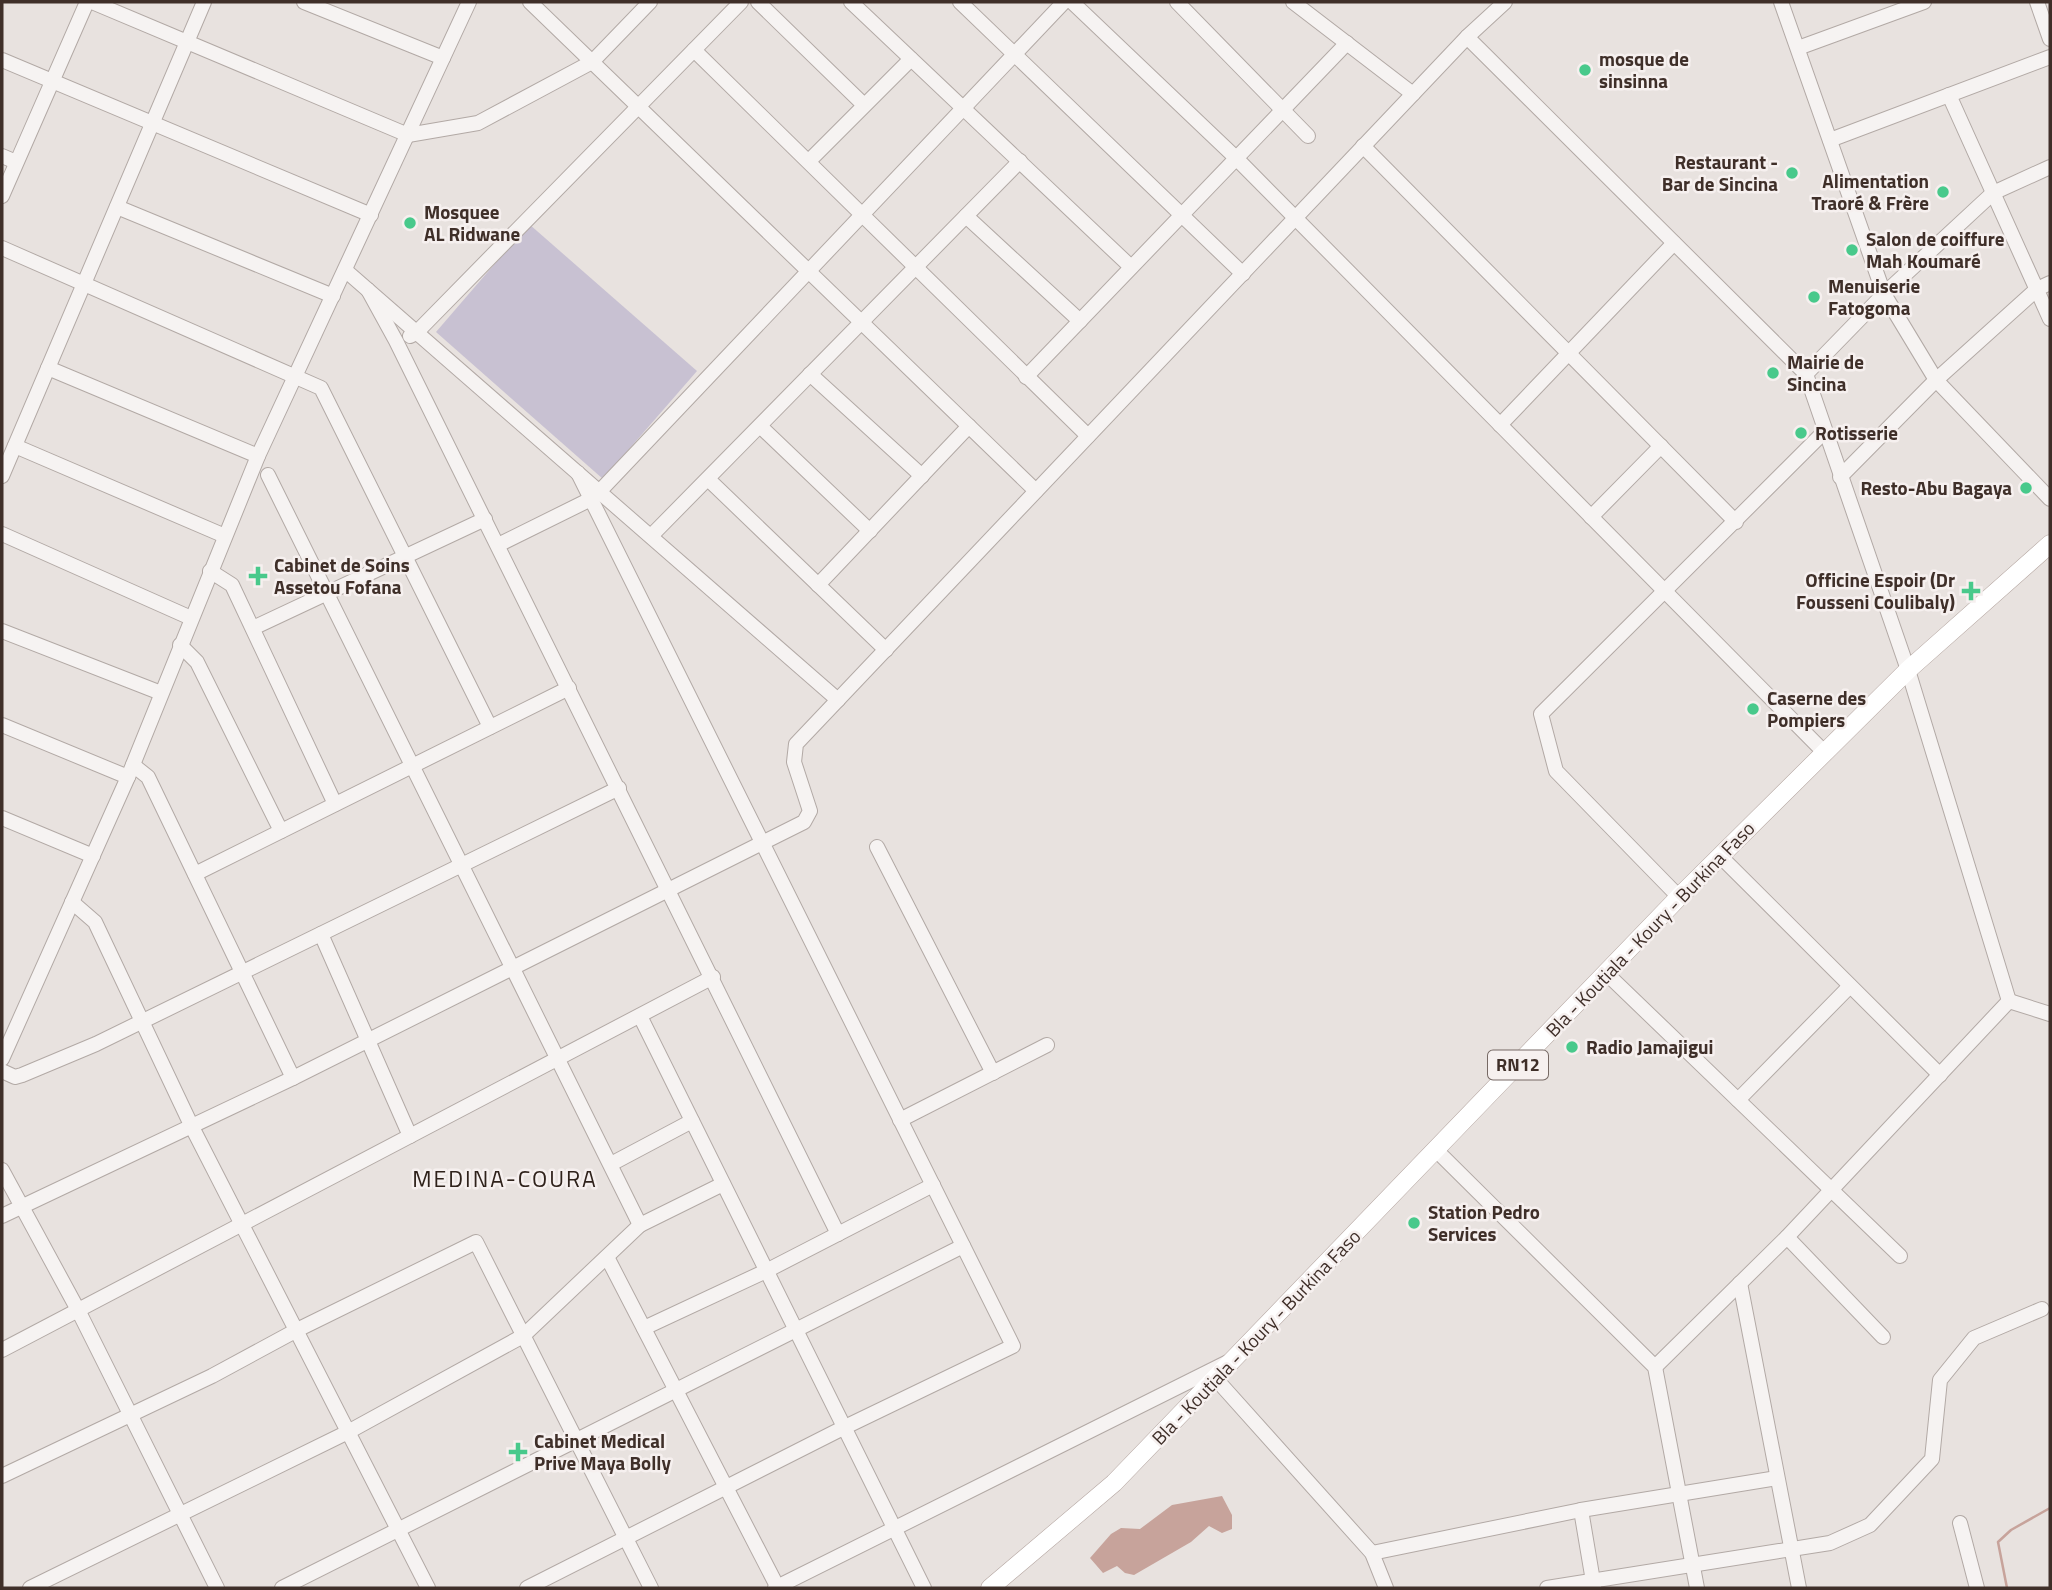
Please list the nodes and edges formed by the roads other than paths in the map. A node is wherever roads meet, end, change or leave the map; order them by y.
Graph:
1 (86, 2) edge
2 (92, 2) edge
3 (204, 2) edge
4 (304, 2) edge
5 (469, 2) edge
6 (530, 2) edge
7 (650, 2) edge
8 (741, 2) edge
9 (758, 2) edge
10 (851, 2) edge
11 (960, 2) edge
12 (1064, 2) edge
13 (1072, 2) edge
14 (1177, 2) edge
15 (1293, 2) edge
16 (1505, 2) edge
17 (1781, 2) edge
18 (1924, 2) edge
19 (2037, 2) edge
20 (1467, 37) junction
21 (2050, 39) edge
22 (187, 42) junction
23 (1347, 43) junction
24 (1798, 48) junction
25 (694, 50) junction
26 (1014, 54) junction
27 (2050, 57) edge
28 (443, 58) junction
29 (911, 59) junction
30 (2, 60) edge
31 (592, 62) junction
32 (52, 81) junction
33 (1413, 94) junction
34 (1949, 95) junction
35 (864, 105) junction
36 (638, 107) junction
37 (964, 108) junction
38 (1283, 110) junction
39 (152, 123) junction
40 (408, 135) junction
41 (1308, 136) dead end
42 (1830, 140) junction
43 (1363, 146) junction
44 (2, 156) edge
45 (1235, 157) junction
46 (809, 161) junction
47 (1020, 161) junction
48 (16, 162) junction
49 (2050, 167) edge
50 (1993, 193) junction
51 (2, 196) edge
52 (117, 206) junction
53 (863, 214) junction
54 (1180, 214) junction
55 (370, 215) junction
56 (966, 216) junction
57 (1295, 218) junction
58 (1674, 243) junction
59 (2, 248) edge
60 (917, 266) junction
61 (1131, 267) junction
62 (345, 270) junction
63 (808, 271) junction
64 (1243, 274) junction
65 (84, 284) junction
66 (2044, 286) edge
67 (368, 290) junction
68 (1884, 294) junction
69 (332, 296) junction
70 (2050, 318) edge
71 (1080, 321) junction
72 (861, 322) junction
73 (416, 333) junction
74 (396, 341) junction
75 (1569, 353) junction
76 (48, 368) junction
77 (810, 374) junction
78 (1806, 374) junction
79 (295, 377) junction
80 (1026, 377) junction
81 (1936, 380) junction
82 (1500, 425) junction
83 (760, 426) junction
84 (969, 426) junction
85 (1825, 431) junction
86 (1088, 436) junction
87 (15, 446) junction
88 (1661, 446) junction
89 (258, 456) junction
90 (268, 475) dead end
91 (2, 476) edge
92 (922, 476) junction
93 (1840, 477) junction
94 (708, 478) junction
95 (1036, 491) junction
96 (595, 495) junction
97 (2050, 499) edge
98 (1591, 517) junction
99 (485, 519) junction
100 (1736, 522) junction
101 (870, 531) junction
102 (2, 534) edge
103 (225, 536) junction
104 (651, 536) junction
105 (2050, 544) edge
106 (498, 545) junction
107 (405, 557) junction
108 (210, 571) junction
109 (818, 585) junction
110 (1665, 592) junction
111 (327, 594) junction
112 (191, 618) junction
113 (253, 628) junction
114 (2, 631) edge
115 (180, 645) junction
116 (886, 650) junction
117 (1908, 670) junction
118 (569, 688) junction
119 (161, 693) junction
120 (838, 700) junction
121 (2, 725) edge
122 (490, 727) junction
123 (1825, 753) junction
124 (413, 766) junction
125 (130, 771) junction
126 (619, 788) junction
127 (335, 804) junction
128 (2, 818) edge
129 (281, 831) junction
130 (763, 843) junction
131 (877, 847) dead end
132 (93, 856) junction
133 (1720, 856) junction
134 (462, 865) junction
135 (195, 874) junction
136 (670, 891) junction
137 (1679, 897) junction
138 (72, 902) junction
139 (321, 934) junction
140 (511, 967) junction
141 (242, 973) junction
142 (1606, 973) junction
143 (713, 977) junction
144 (1850, 986) junction
145 (2009, 1002) junction
146 (2050, 1014) edge
147 (640, 1016) junction
148 (143, 1021) junction
149 (366, 1041) junction
150 (1047, 1045) dead end
151 (559, 1058) junction
152 (2, 1059) edge
153 (2, 1070) edge
154 (993, 1073) junction
155 (1940, 1075) junction
156 (293, 1078) junction
157 (1738, 1100) junction
158 (901, 1120) junction
159 (692, 1121) junction
160 (192, 1127) junction
161 (410, 1136) junction
162 (1436, 1150) junction
163 (611, 1164) junction
164 (2, 1170) edge
165 (723, 1184) junction
166 (933, 1185) junction
167 (1831, 1190) junction
168 (23, 1206) junction
169 (2, 1216) edge
170 (242, 1224) junction
171 (640, 1225) junction
172 (838, 1234) junction
173 (1787, 1237) junction
174 (963, 1246) junction
175 (1900, 1256) dead end
176 (607, 1257) junction
177 (766, 1271) junction
178 (1740, 1283) junction
179 (78, 1310) junction
180 (2042, 1310) dead end
181 (644, 1328) junction
182 (297, 1330) junction
183 (794, 1330) junction
184 (523, 1336) junction
185 (1884, 1337) dead end
186 (2, 1350) edge
187 (1237, 1358) junction
188 (1655, 1367) junction
189 (1216, 1379) junction
190 (676, 1390) junction
191 (131, 1414) junction
192 (843, 1428) junction
193 (348, 1432) junction
194 (576, 1440) junction
195 (2, 1476) edge
196 (1777, 1478) junction
197 (727, 1488) junction
198 (1678, 1494) junction
199 (1581, 1510) junction
200 (180, 1513) junction
201 (1959, 1523) dead end
202 (893, 1529) junction
203 (398, 1530) junction
204 (626, 1539) junction
205 (1792, 1549) junction
206 (1372, 1553) junction
207 (1692, 1564) junction
208 (1593, 1584) edge
209 (30, 1588) edge
210 (217, 1588) edge
211 (282, 1588) edge
212 (428, 1588) edge
213 (527, 1588) edge
214 (651, 1588) edge
215 (777, 1588) edge
216 (923, 1588) edge
217 (990, 1588) edge
218 (1386, 1588) edge
219 (1547, 1588) edge
220 (1697, 1588) edge
221 (1799, 1588) edge
222 (1977, 1588) edge

1 - 32 street
2 - 22 street
3 - 22 street
4 - 28 street
5 - 28 street
6 - 31 street
7 - 31 street
8 - 25 street
9 - 35 street
10 - 29 street
11 - 26 street
12 - 26 street
13 - 45 street
14 - 38 street
15 - 23 street
16 - 20 street
17 - 24 street
18 - 24 street
19 - 21 street
20 - 33 street
20 - 58 street
22 - 39 street
22 - 40 street
23 - 33 street
23 - 38 street
24 - 42 street
25 - 36 street
25 - 46 street
26 - 37 street
26 - 54 street
27 - 34 street
28 - 40 street
29 - 35 street
29 - 37 street
30 - 32 street
31 - 36 street
31 - 40 street
32 - 39 street
32 - 48 street
33 - 43 street
34 - 42 street
34 - 50 street
35 - 46 street
36 - 63 street
36 - 73 street
37 - 47 street
37 - 53 street
38 - 41 street
38 - 45 street
39 - 52 street
39 - 55 street
40 - 55 street
42 - 68 street
43 - 57 street
43 - 75 street
44 - 48 street
45 - 54 street
45 - 57 street
46 - 53 street
47 - 56 street
47 - 61 street
48 - 51 street
49 - 50 street
50 - 66 street
50 - 68 street
52 - 65 street
52 - 69 street
53 - 60 street
53 - 63 street
54 - 61 street
54 - 64 street
55 - 62 street
56 - 60 street
56 - 71 street
57 - 64 street
57 - 82 street
58 - 75 street
58 - 78 street
59 - 65 street
60 - 72 street
60 - 80 street
61 - 71 street
62 - 67 street
62 - 69 street
63 - 72 street
63 - 96 street
64 - 86 street
65 - 76 street
65 - 79 street
66 - 70 street
66 - 81 street
67 - 73 street
67 - 74 street
68 - 78 street
68 - 81 street
69 - 79 street
71 - 80 street
72 - 77 street
72 - 84 street
73 - 74 street
73 - 96 street
74 - 99 street
75 - 82 street
75 - 88 street
76 - 87 street
76 - 89 street
77 - 83 street
77 - 92 street
78 - 85 street
79 - 89 street
79 - 107 street
80 - 86 street
81 - 93 street
81 - 97 street
82 - 98 street
83 - 94 street
83 - 101 street
84 - 92 street
84 - 95 street
85 - 93 street
85 - 100 street
86 - 95 street
87 - 91 street
87 - 103 street
88 - 98 street
88 - 100 street
89 - 103 street
90 - 111 street
92 - 101 street
93 - 117 street
94 - 104 street
94 - 109 street
95 - 116 street
96 - 104 street
96 - 106 street
96 - 130 street
98 - 110 street
99 - 106 street
99 - 107 street
100 - 110 street
101 - 109 street
102 - 112 street
103 - 108 street
104 - 120 street
105 - 117 main road, Bla - Koutiala - Koury - Burkina Faso / RN12
106 - 118 street
107 - 111 street
107 - 122 street
108 - 112 street
108 - 113 street
109 - 116 street
110 - 123 street
110 - 137 street
111 - 113 street
111 - 124 street
112 - 115 street
113 - 127 street
114 - 119 street
115 - 119 street
115 - 129 street
116 - 120 street
117 - 123 main road, Bla - Koutiala - Koury - Burkina Faso / RN12
117 - 145 street
118 - 122 street
118 - 126 street
119 - 125 street
120 - 130 street
121 - 125 street
122 - 124 street
123 - 133 main road, Bla - Koutiala - Koury - Burkina Faso / RN12
124 - 127 street
124 - 134 street
125 - 132 street
125 - 135 street
126 - 134 street
126 - 136 street
127 - 129 street
128 - 132 street
129 - 135 street
130 - 136 street
130 - 158 street
131 - 154 street
132 - 138 street
133 - 137 main road, Bla - Koutiala - Koury - Burkina Faso / RN12
133 - 144 street
134 - 139 street
134 - 140 street
135 - 141 street
136 - 140 street
136 - 143 street
137 - 142 main road, Bla - Koutiala - Koury - Burkina Faso / RN12
138 - 148 street
138 - 152 street
139 - 141 street
139 - 149 street
140 - 149 street
140 - 151 street
141 - 148 street
141 - 156 street
142 - 157 street
142 - 162 main road, Bla - Koutiala - Koury - Burkina Faso / RN12
143 - 147 street
143 - 172 street
144 - 155 street
144 - 157 street
145 - 146 street
145 - 155 street
147 - 151 street
147 - 159 street
148 - 153 street
148 - 160 street
149 - 156 street
149 - 161 street
150 - 154 street
151 - 161 street
151 - 163 street
154 - 158 street
155 - 167 street
156 - 160 street
157 - 167 street
158 - 166 street
159 - 163 street
159 - 165 street
160 - 168 street
160 - 170 street
161 - 170 street
162 - 187 main road, Bla - Koutiala - Koury - Burkina Faso / RN12
162 - 188 street
163 - 171 street
164 - 168 street
165 - 171 street
165 - 177 street
166 - 172 street
166 - 174 street
167 - 173 street
167 - 175 street
168 - 169 street
168 - 179 street
170 - 179 street
170 - 182 street
171 - 176 street
172 - 177 street
173 - 178 street
173 - 185 street
174 - 183 street
174 - 192 street
176 - 181 street
176 - 184 street
177 - 181 street
177 - 183 street
178 - 188 street
178 - 196 street
179 - 186 street
179 - 191 street
180 - 205 street
181 - 190 street
182 - 184 street
182 - 191 street
182 - 193 street
183 - 190 street
183 - 192 street
184 - 193 street
184 - 194 street
187 - 189 main road, Bla - Koutiala - Koury - Burkina Faso / RN12
187 - 202 street
188 - 198 street
189 - 206 street
189 - 217 main road, Bla - Koutiala - Koury - Burkina Faso / RN12
190 - 194 street
190 - 197 street
191 - 195 street
191 - 200 street
192 - 197 street
192 - 202 street
193 - 200 street
193 - 203 street
194 - 203 street
194 - 204 street
196 - 198 street
196 - 205 street
197 - 204 street
197 - 215 street
198 - 199 street
198 - 207 street
199 - 206 street
199 - 208 street
200 - 209 street
200 - 210 street
201 - 222 street
202 - 215 street
202 - 216 street
203 - 211 street
203 - 212 street
204 - 213 street
204 - 214 street
205 - 207 street
205 - 221 street
206 - 218 street
207 - 208 street
207 - 220 street
208 - 219 street

